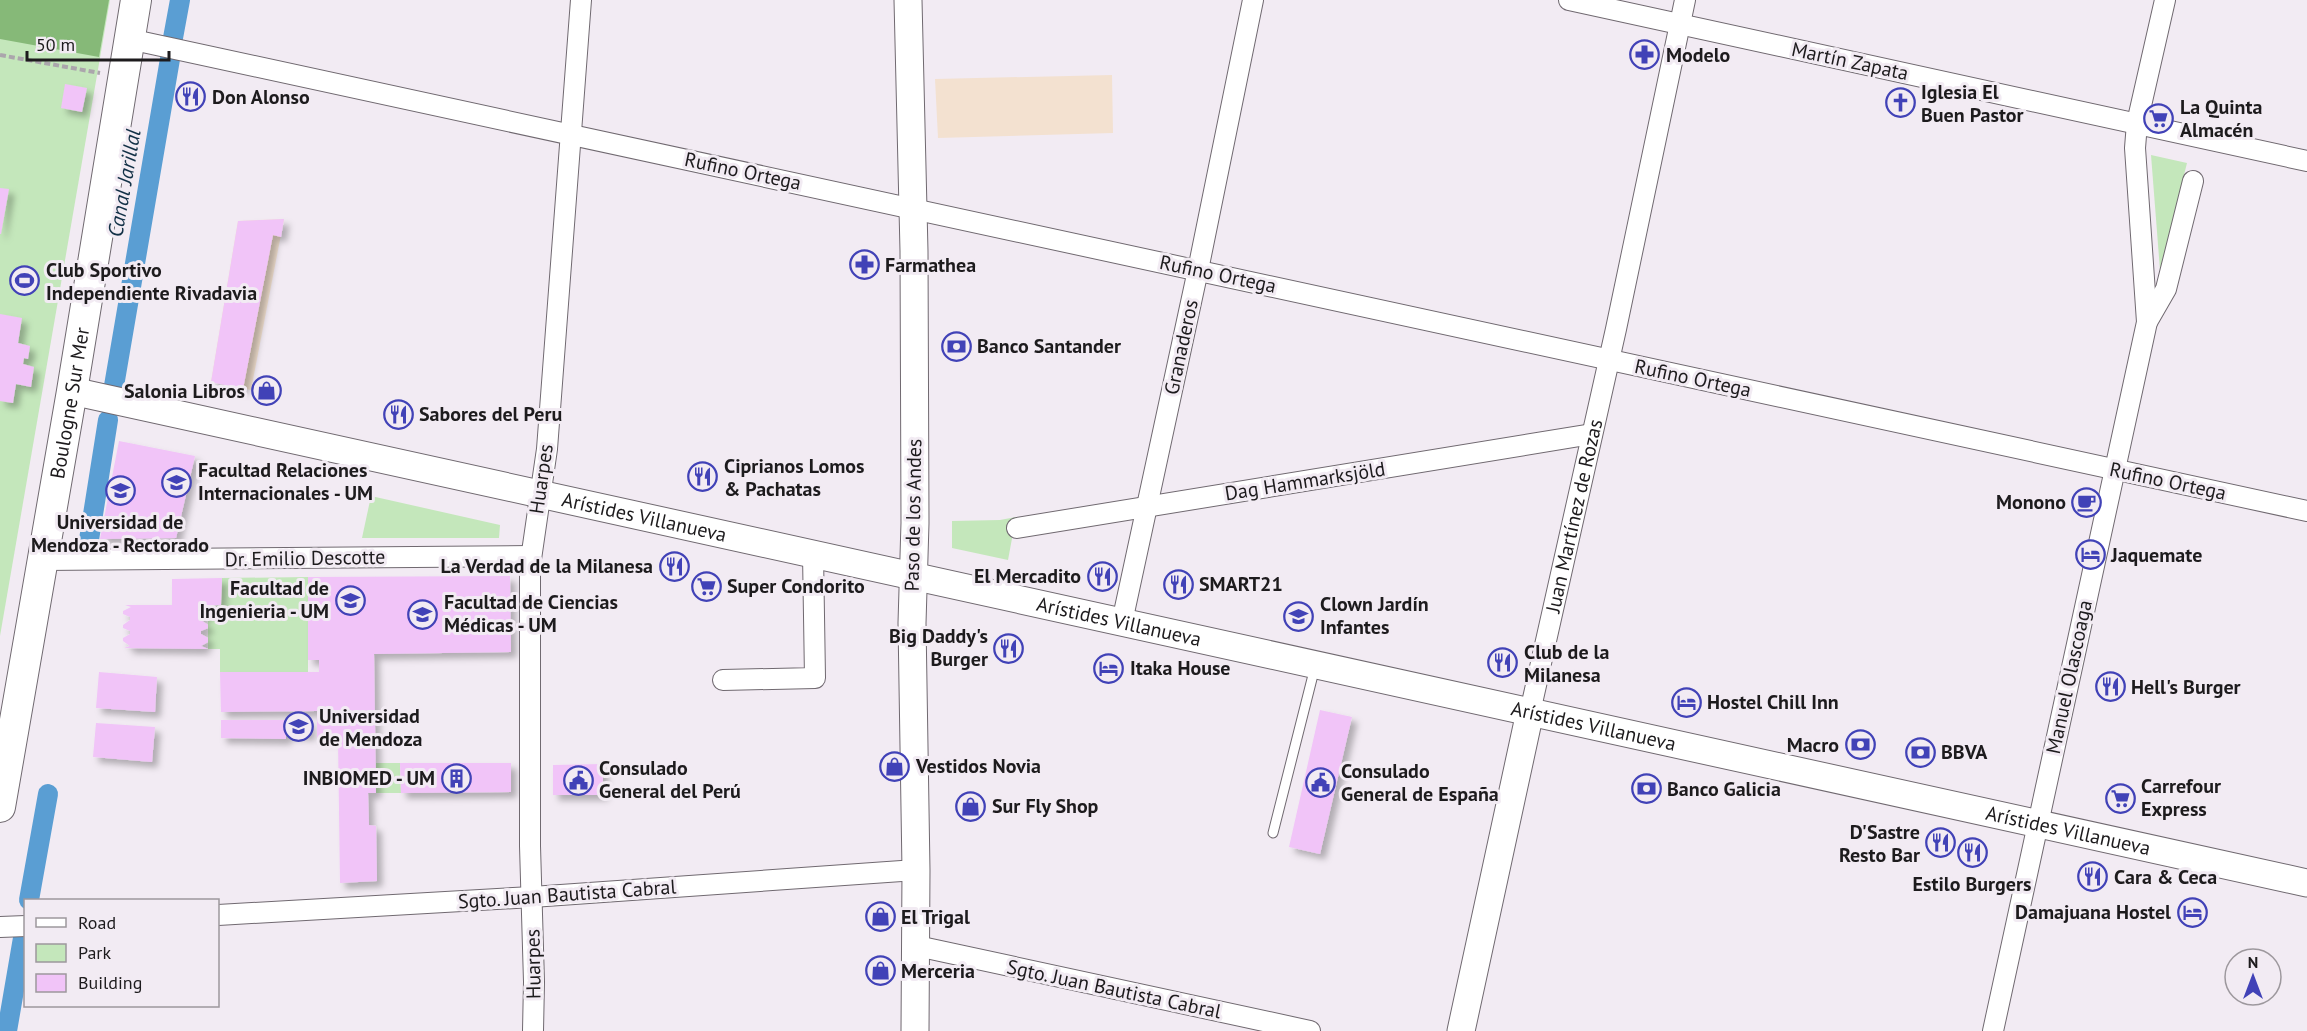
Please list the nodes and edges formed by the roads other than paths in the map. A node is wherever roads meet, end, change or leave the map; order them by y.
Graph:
1 (136, 0) edge
2 (581, 0) edge
3 (908, 0) edge
4 (1253, 0) edge
5 (1569, 0) edge
6 (1685, 0) edge
7 (2165, 0) edge
8 (1680, 24) junction
9 (129, 39) junction
10 (2137, 123) junction
11 (571, 134) junction
12 (2307, 160) edge
13 (2193, 181) dead end
14 (913, 208) junction
15 (1198, 270) junction
16 (2147, 322) junction
17 (1609, 360) junction
18 (72, 391) junction
19 (1592, 434) junction
20 (2114, 470) junction
21 (540, 494) junction
22 (1147, 506) junction
23 (2307, 511) edge
24 (1017, 528) dead end
25 (813, 554) junction
26 (531, 555) junction
27 (43, 560) junction
28 (913, 576) junction
29 (1122, 622) junction
30 (1315, 664) junction
31 (723, 680) dead end
32 (1530, 712) junction
33 (0, 807) edge
34 (2038, 824) junction
35 (1272, 833) dead end
36 (916, 870) junction
37 (2307, 883) edge
38 (532, 897) junction
39 (219, 915) edge
40 (24, 926) edge
41 (0, 927) edge
42 (917, 946) junction
43 (534, 1031) edge
44 (915, 1031) edge
45 (1310, 1031) edge
46 (1461, 1031) edge
47 (1993, 1031) edge

1 - 9 main road, Boulogne Sur Mer
2 - 11 street, Huarpes
3 - 14 main road, Paso de los Andes
4 - 15 street, Granaderos
5 - 8 street, Martín Zapata
6 - 8 street, Juan Martínez de Rozas
7 - 10 street, Manuel Olascoaga
8 - 10 street, Martín Zapata
8 - 17 street, Juan Martínez de Rozas
9 - 11 street, Rufino Ortega
9 - 18 main road, Boulogne Sur Mer
10 - 12 street, Martín Zapata
10 - 16 street, Manuel Olascoaga
11 - 14 street, Rufino Ortega
11 - 21 street, Huarpes
13 - 16 street, Manuel Olascoaga
14 - 15 street, Rufino Ortega
14 - 28 main road, Paso de los Andes
15 - 17 street, Rufino Ortega
15 - 22 street, Granaderos
16 - 20 street, Manuel Olascoaga
17 - 19 street, Juan Martínez de Rozas
17 - 20 street, Rufino Ortega
18 - 21 main road, Arístides Villanueva
18 - 27 main road, Boulogne Sur Mer
19 - 22 street, Dag Hammarksjöld
19 - 32 street, Juan Martínez de Rozas
20 - 23 street, Rufino Ortega
20 - 34 street, Manuel Olascoaga
21 - 25 main road, Arístides Villanueva
21 - 26 street, Huarpes
22 - 24 street, Dag Hammarksjöld
22 - 29 street, Granaderos
25 - 28 main road, Arístides Villanueva
25 - 31 street
26 - 27 street, Dr. Emilio Descotte
26 - 38 street, Huarpes
27 - 33 main road, Boulogne Sur Mer
28 - 29 main road, Arístides Villanueva
28 - 36 main road, Paso de los Andes
29 - 30 main road, Arístides Villanueva
30 - 32 main road, Arístides Villanueva
30 - 35 lane
32 - 34 main road, Arístides Villanueva
32 - 46 main road, Juan Martínez de Rozas
34 - 37 main road, Arístides Villanueva
34 - 47 street, Manuel Olascoaga
36 - 38 street, Sgto. Juan Bautista Cabral
36 - 42 main road, Paso de los Andes
38 - 39 street, Sgto. Juan Bautista Cabral
38 - 43 street, Huarpes
40 - 41 street
42 - 44 main road, Paso de los Andes
42 - 45 street, Sgto. Juan Bautista Cabral

